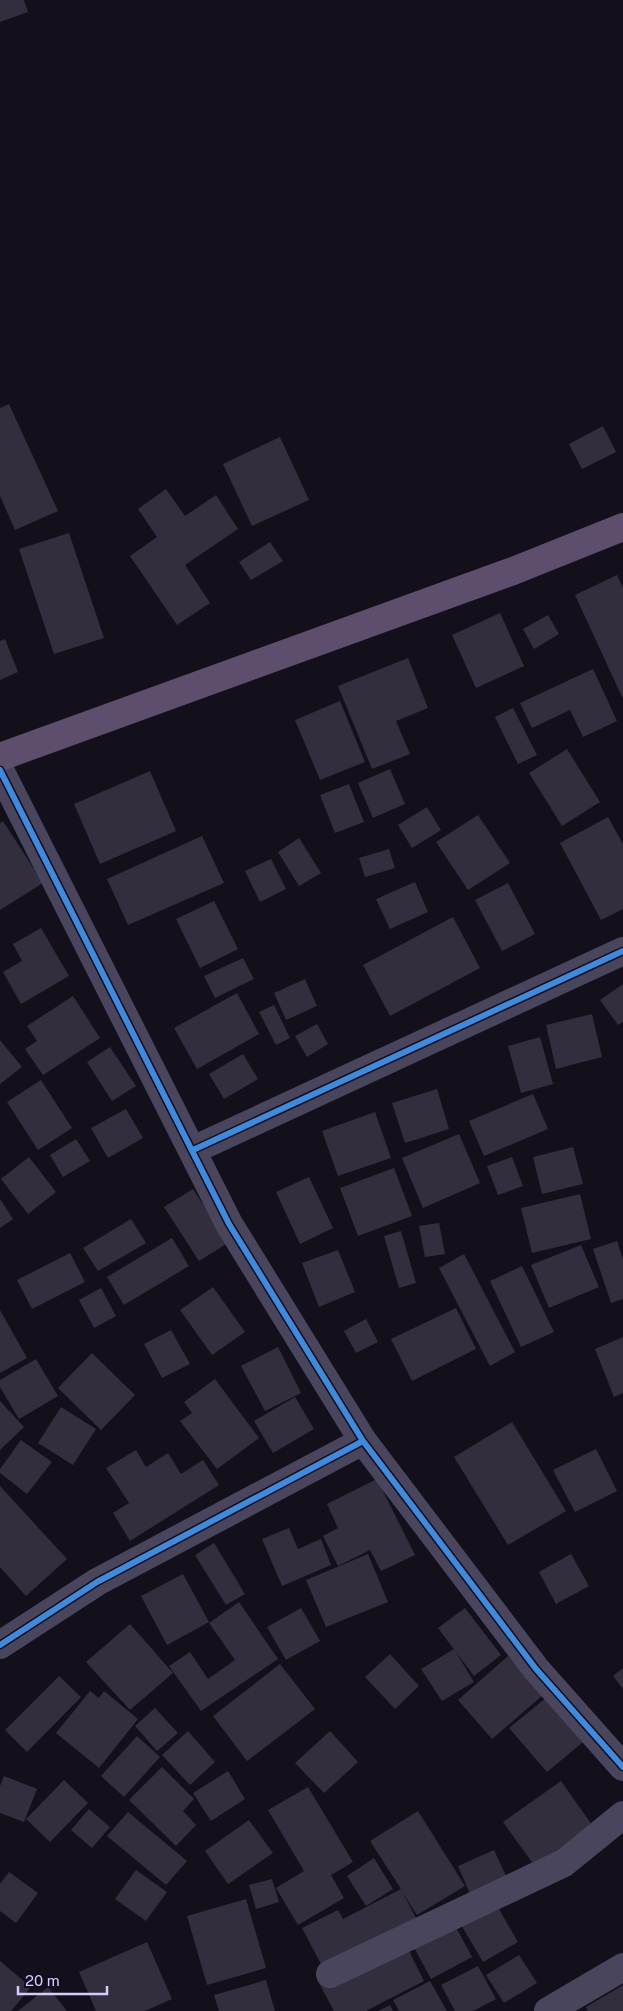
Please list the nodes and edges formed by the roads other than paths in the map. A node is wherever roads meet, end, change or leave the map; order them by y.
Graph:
1 (623, 527) edge
2 (0, 757) edge
3 (0, 770) edge
4 (623, 951) edge
5 (193, 1150) junction
6 (363, 1441) junction
7 (0, 1645) edge
8 (623, 1767) edge
9 (623, 1816) edge
10 (623, 1966) edge
11 (330, 1974) dead end
12 (548, 2011) edge

1 - 2 main road
3 - 5 street
4 - 5 street
5 - 6 street
6 - 7 street
6 - 8 street
9 - 11 street
10 - 12 street

